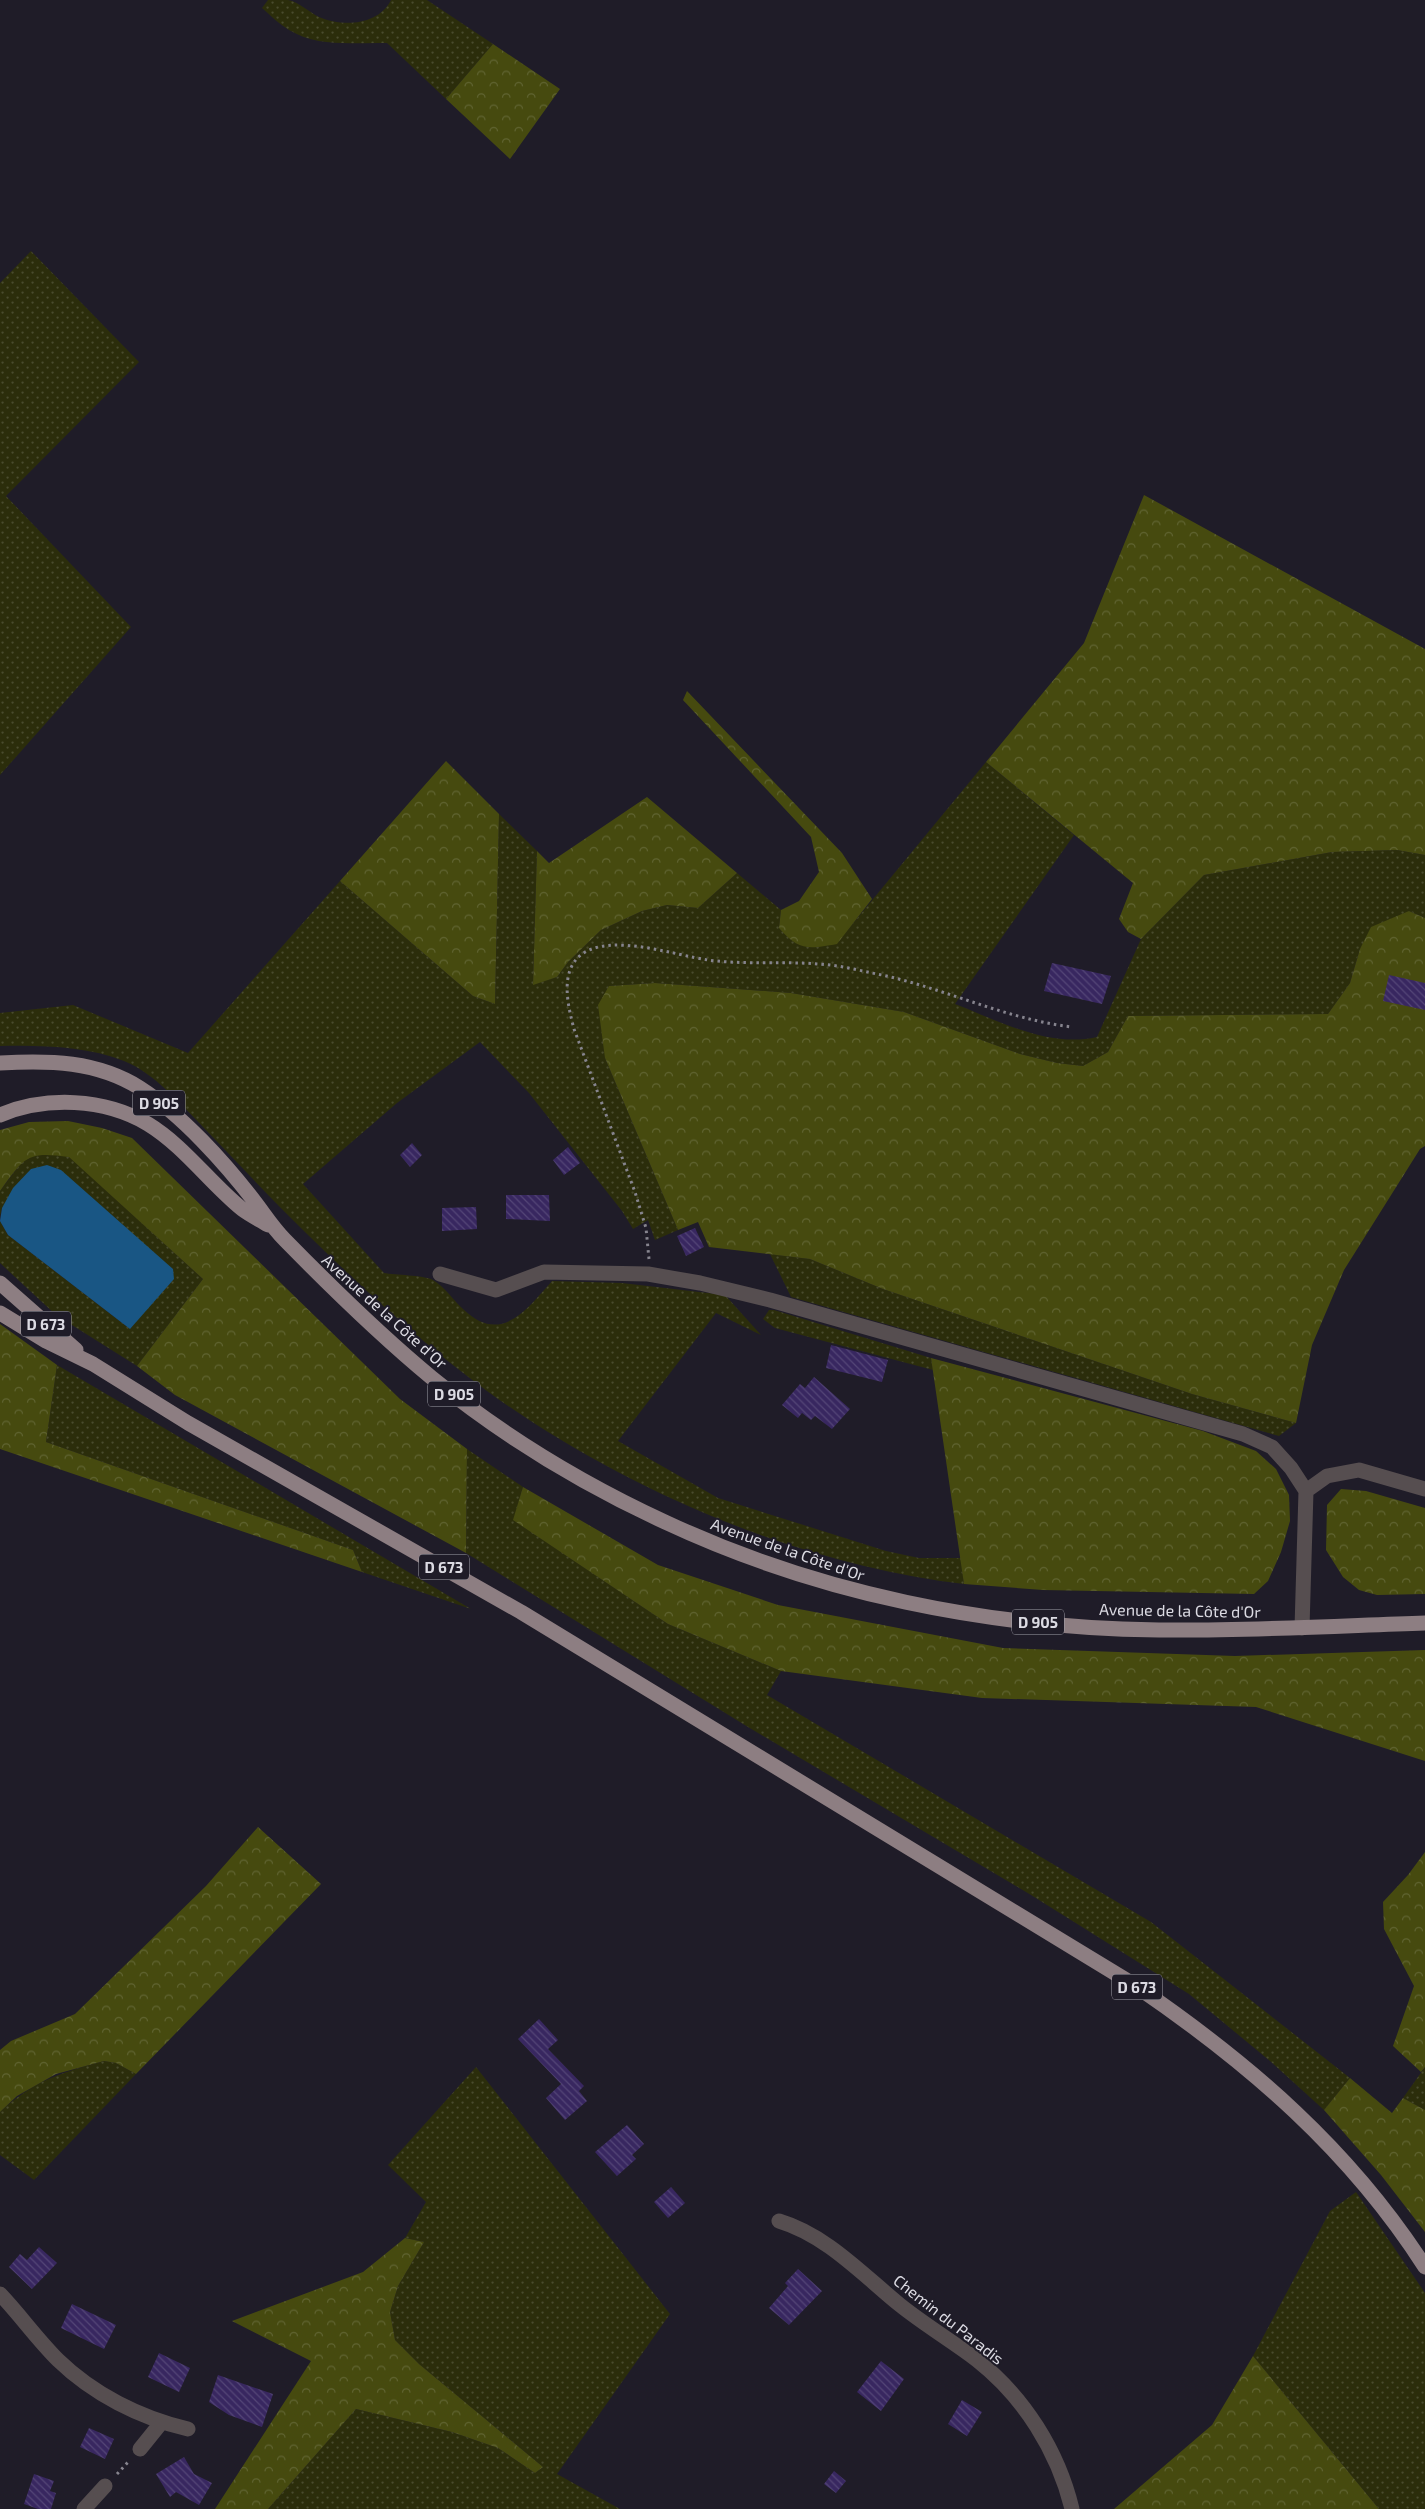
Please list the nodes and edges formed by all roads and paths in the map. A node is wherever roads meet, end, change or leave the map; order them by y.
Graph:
1 (1072, 1027) dead end
2 (0, 1063) edge
3 (0, 1115) edge
4 (272, 1227) junction
5 (440, 1274) dead end
6 (648, 1274) junction
7 (0, 1283) edge
8 (0, 1312) edge
9 (93, 1364) junction
10 (1425, 1489) edge
11 (1306, 1490) junction
12 (1425, 1623) edge
13 (1302, 1628) junction
14 (779, 2221) dead end
15 (1425, 2267) edge
16 (0, 2294) edge
17 (160, 2423) junction
18 (188, 2429) dead end
19 (140, 2449) joint
20 (104, 2486) joint
21 (84, 2509) edge
22 (1072, 2509) edge

1 - 6 path
2 - 4 main road, Avenue de la Côte d'Or / D 905
3 - 4 main road, Avenue de la Côte d'Or / D 905
4 - 13 main road, Avenue de la Côte d'Or / D 905
5 - 6 street
6 - 11 street
7 - 9 main road, D 673
8 - 9 main road, D 673
9 - 15 main road, D 673
10 - 11 street
11 - 13 street
12 - 13 main road, Avenue de la Côte d'Or / D 905
14 - 22 street, Chemin du Paradis
16 - 17 street
17 - 18 street
17 - 19 street
19 - 20 path
20 - 21 street

